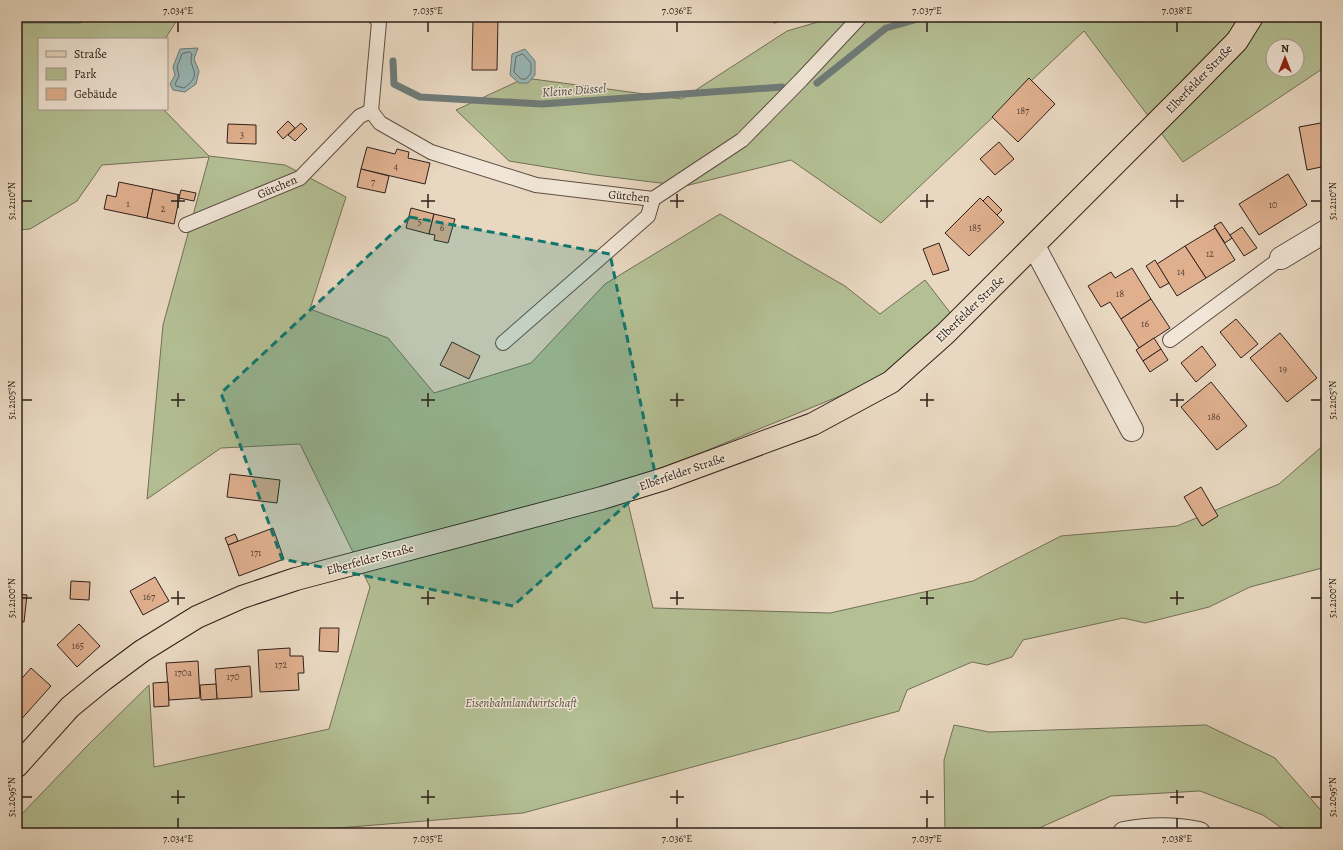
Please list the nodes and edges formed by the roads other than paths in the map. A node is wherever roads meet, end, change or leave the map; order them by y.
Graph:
1 (375, 17) edge
2 (860, 17) edge
3 (1252, 17) edge
4 (371, 112) junction
5 (653, 199) junction
6 (186, 225) dead end
7 (1326, 231) edge
8 (1034, 246) junction
9 (1281, 258) joint
10 (1170, 340) dead end
11 (503, 343) dead end
12 (1132, 430) dead end
13 (17, 766) edge
14 (1124, 833) edge
15 (1199, 833) edge

1 - 4 lane
2 - 5 lane, Gütchen
3 - 8 main road, Elberfelder Straße
4 - 5 lane, Gütchen
4 - 6 lane, Gütchen
5 - 11 lane
7 - 9 street
8 - 12 street
8 - 13 main road, Elberfelder Straße
9 - 10 lane
14 - 15 street

